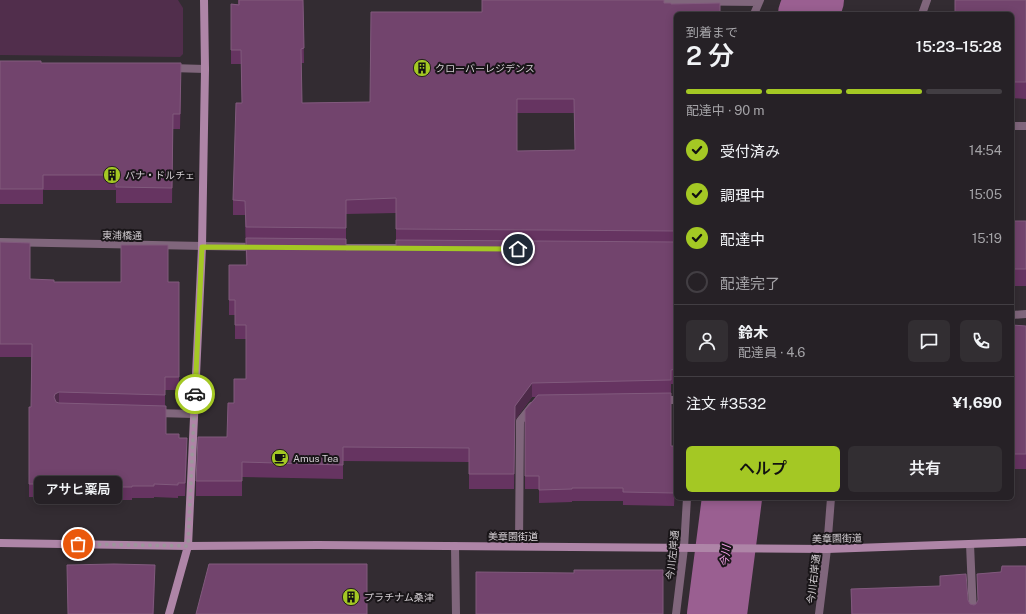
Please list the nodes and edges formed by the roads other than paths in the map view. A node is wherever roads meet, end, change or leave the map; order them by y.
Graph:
1 (204, 0) edge
2 (927, 0) edge
3 (648, 1) edge
4 (760, 1) edge
5 (755, 12) edge
6 (923, 12) edge
7 (166, 68) edge
8 (205, 69) junction
9 (1014, 126) edge
10 (1026, 126) edge
11 (0, 242) edge
12 (202, 247) junction
13 (265, 247) edge
14 (328, 248) edge
15 (415, 248) edge
16 (1026, 314) edge
17 (1014, 315) edge
18 (652, 400) edge
19 (674, 400) edge
20 (543, 402) edge
21 (146, 413) edge
22 (194, 414) junction
23 (687, 500) edge
24 (831, 500) edge
25 (0, 542) edge
26 (1026, 542) edge
27 (970, 544) junction
28 (188, 546) junction
29 (455, 546) junction
30 (519, 546) junction
31 (684, 548) junction
32 (827, 549) junction
33 (169, 614) edge
34 (456, 614) edge
35 (676, 614) edge
36 (819, 614) edge
37 (973, 614) edge

1 - 8 street
2 - 6 street
3 - 4 street
4 - 5 street
7 - 8 street
8 - 12 street
9 - 10 street
11 - 12 street, 東浦橋通
12 - 13 street, 東浦橋通
12 - 22 street
14 - 15 street
16 - 17 street
18 - 19 street
20 - 30 street
21 - 22 street
22 - 28 street
23 - 31 street, 今川左岸通
24 - 32 street, 今川右岸通
25 - 28 street, 美章園街道
26 - 27 street, 美章園街道
27 - 32 street, 美章園街道
27 - 37 street
28 - 29 street, 美章園街道
28 - 33 street
29 - 30 street, 美章園街道
29 - 34 street
30 - 31 street, 美章園街道
31 - 32 street, 美章園街道
31 - 35 street, 今川左岸通
32 - 36 street, 今川右岸通

